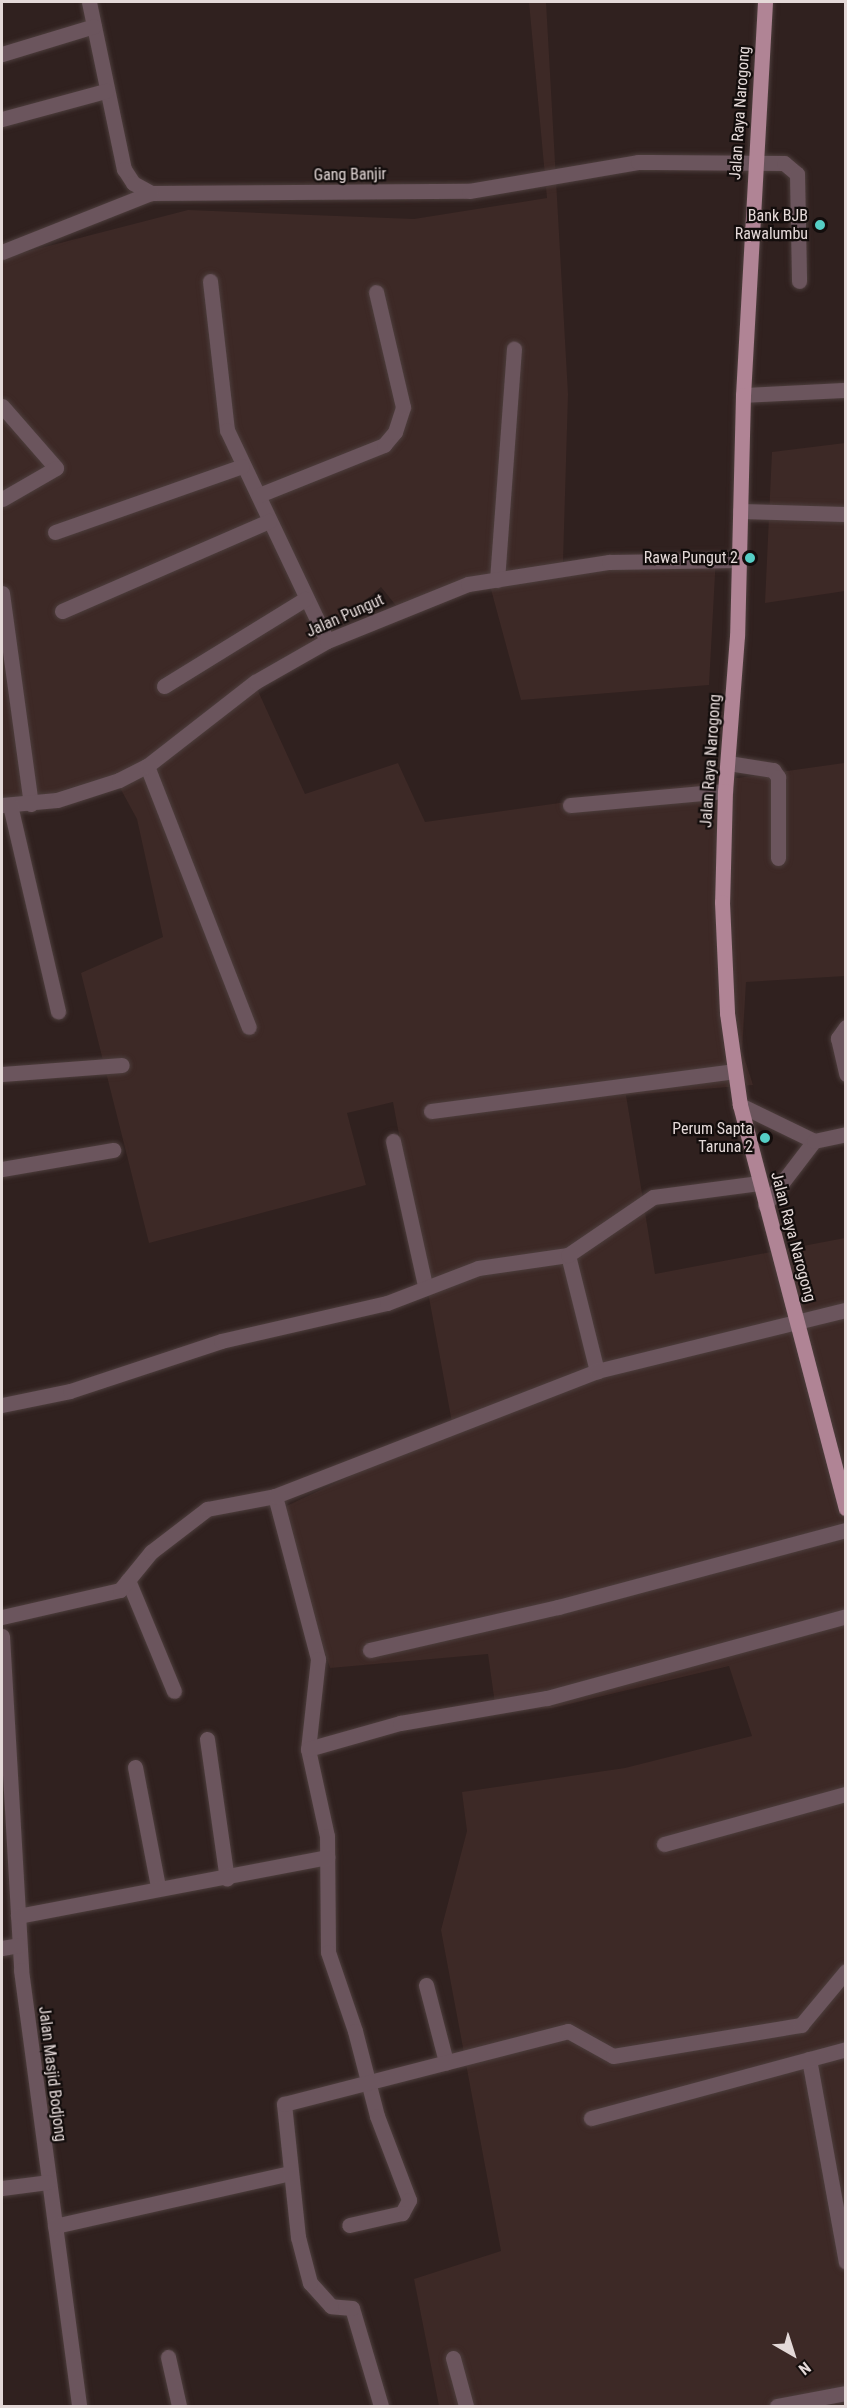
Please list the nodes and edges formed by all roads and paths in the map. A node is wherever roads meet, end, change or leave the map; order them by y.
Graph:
1 (89, 2) edge
2 (765, 2) edge
3 (94, 26) junction
4 (2, 54) edge
5 (106, 91) junction
6 (2, 119) edge
7 (755, 160) junction
8 (151, 193) junction
9 (2, 252) edge
10 (210, 281) dead end
11 (799, 281) dead end
12 (376, 292) dead end
13 (514, 349) dead end
14 (846, 390) edge
15 (743, 395) junction
16 (2, 406) edge
17 (242, 466) junction
18 (259, 495) junction
19 (2, 499) edge
20 (740, 511) junction
21 (846, 514) edge
22 (269, 521) junction
23 (56, 532) dead end
24 (740, 561) junction
25 (497, 580) junction
26 (2, 593) edge
27 (305, 599) junction
28 (62, 611) dead end
29 (327, 641) junction
30 (164, 686) dead end
31 (728, 763) junction
32 (147, 766) junction
33 (725, 791) junction
34 (31, 804) junction
35 (6, 805) edge
36 (570, 805) dead end
37 (778, 858) dead end
38 (58, 1012) dead end
39 (249, 1027) dead end
40 (846, 1027) edge
41 (122, 1065) dead end
42 (733, 1071) junction
43 (2, 1074) edge
44 (846, 1074) edge
45 (740, 1105) junction
46 (431, 1112) dead end
47 (846, 1134) edge
48 (393, 1141) dead end
49 (814, 1141) junction
50 (113, 1150) dead end
51 (2, 1169) edge
52 (759, 1183) junction
53 (765, 1205) junction
54 (568, 1256) junction
55 (425, 1286) junction
56 (846, 1310) edge
57 (797, 1324) junction
58 (597, 1371) junction
59 (2, 1405) edge
60 (841, 1474) edge
61 (275, 1497) junction
62 (846, 1508) edge
63 (846, 1530) edge
64 (128, 1580) junction
65 (846, 1616) edge
66 (2, 1617) edge
67 (2, 1636) edge
68 (370, 1650) dead end
69 (174, 1691) dead end
70 (207, 1739) dead end
71 (308, 1749) junction
72 (135, 1767) dead end
73 (846, 1794) edge
74 (664, 1844) dead end
75 (327, 1857) junction
76 (227, 1879) junction
77 (158, 1886) junction
78 (18, 1916) junction
79 (19, 1945) junction
80 (2, 1948) edge
81 (846, 1971) edge
82 (426, 1985) dead end
83 (846, 2049) edge
84 (808, 2059) junction
85 (446, 2062) junction
86 (368, 2082) junction
87 (591, 2118) dead end
88 (290, 2174) junction
89 (48, 2182) junction
90 (2, 2188) edge
91 (349, 2225) dead end
92 (55, 2226) junction
93 (846, 2262) edge
94 (168, 2357) dead end
95 (453, 2358) dead end
96 (846, 2393) edge
97 (79, 2406) edge
98 (178, 2406) edge
99 (381, 2406) edge
100 (466, 2406) edge
101 (777, 2406) edge

1 - 3 street
2 - 7 main road, Jalan Raya Narogong
3 - 4 street
3 - 5 street
5 - 6 street
5 - 8 street
7 - 8 street, Gang Banjir
7 - 11 street, Gang Banjir
7 - 15 main road, Jalan Raya Narogong
8 - 9 street
10 - 17 street
12 - 18 street
13 - 25 street
14 - 15 street
15 - 20 main road, Jalan Raya Narogong
16 - 19 street
17 - 18 street
17 - 23 street
18 - 22 street
20 - 21 street
20 - 24 main road, Jalan Raya Narogong
22 - 27 street
22 - 28 street
24 - 25 street, Jalan Pungut
24 - 31 main road, Jalan Raya Narogong
25 - 29 street, Jalan Pungut
26 - 34 street
27 - 29 street
27 - 30 street
29 - 32 street, Jalan Pungut
31 - 33 main road, Jalan Raya Narogong
31 - 37 street
32 - 34 street, Jalan Pungut
32 - 39 street
33 - 36 street
33 - 42 main road, Jalan Raya Narogong
34 - 35 street, Jalan Pungut
35 - 38 street
40 - 44 street
41 - 43 street
42 - 45 main road, Jalan Raya Narogong
42 - 46 street
45 - 49 street
45 - 52 main road, Jalan Raya Narogong
47 - 49 street
48 - 55 street
49 - 53 street
50 - 51 street
52 - 53 main road, Jalan Raya Narogong
52 - 54 street
53 - 57 main road, Jalan Raya Narogong
54 - 55 street
54 - 58 street
55 - 59 street
56 - 57 street
57 - 58 street
57 - 60 main road, Jalan Raya Narogong
58 - 61 street
60 - 62 main road, Jalan Raya Narogong
61 - 64 street
61 - 71 street
63 - 68 street
64 - 66 street
64 - 69 street
65 - 71 street
67 - 78 street, Jalan Masjid Bodjong
70 - 76 street
71 - 75 street
72 - 77 street
73 - 74 street
75 - 76 street
75 - 86 street
76 - 77 street
77 - 78 street
78 - 79 street, Jalan Masjid Bodjong
79 - 80 street
79 - 89 street, Jalan Masjid Bodjong
81 - 85 street
82 - 85 street
83 - 84 street
84 - 87 street
84 - 93 street
85 - 86 street
86 - 88 street
86 - 91 street
88 - 92 street
88 - 99 street
89 - 90 street
89 - 92 street, Jalan Masjid Bodjong
92 - 97 street, Jalan Masjid Bodjong
94 - 98 street
95 - 100 street
96 - 101 street

